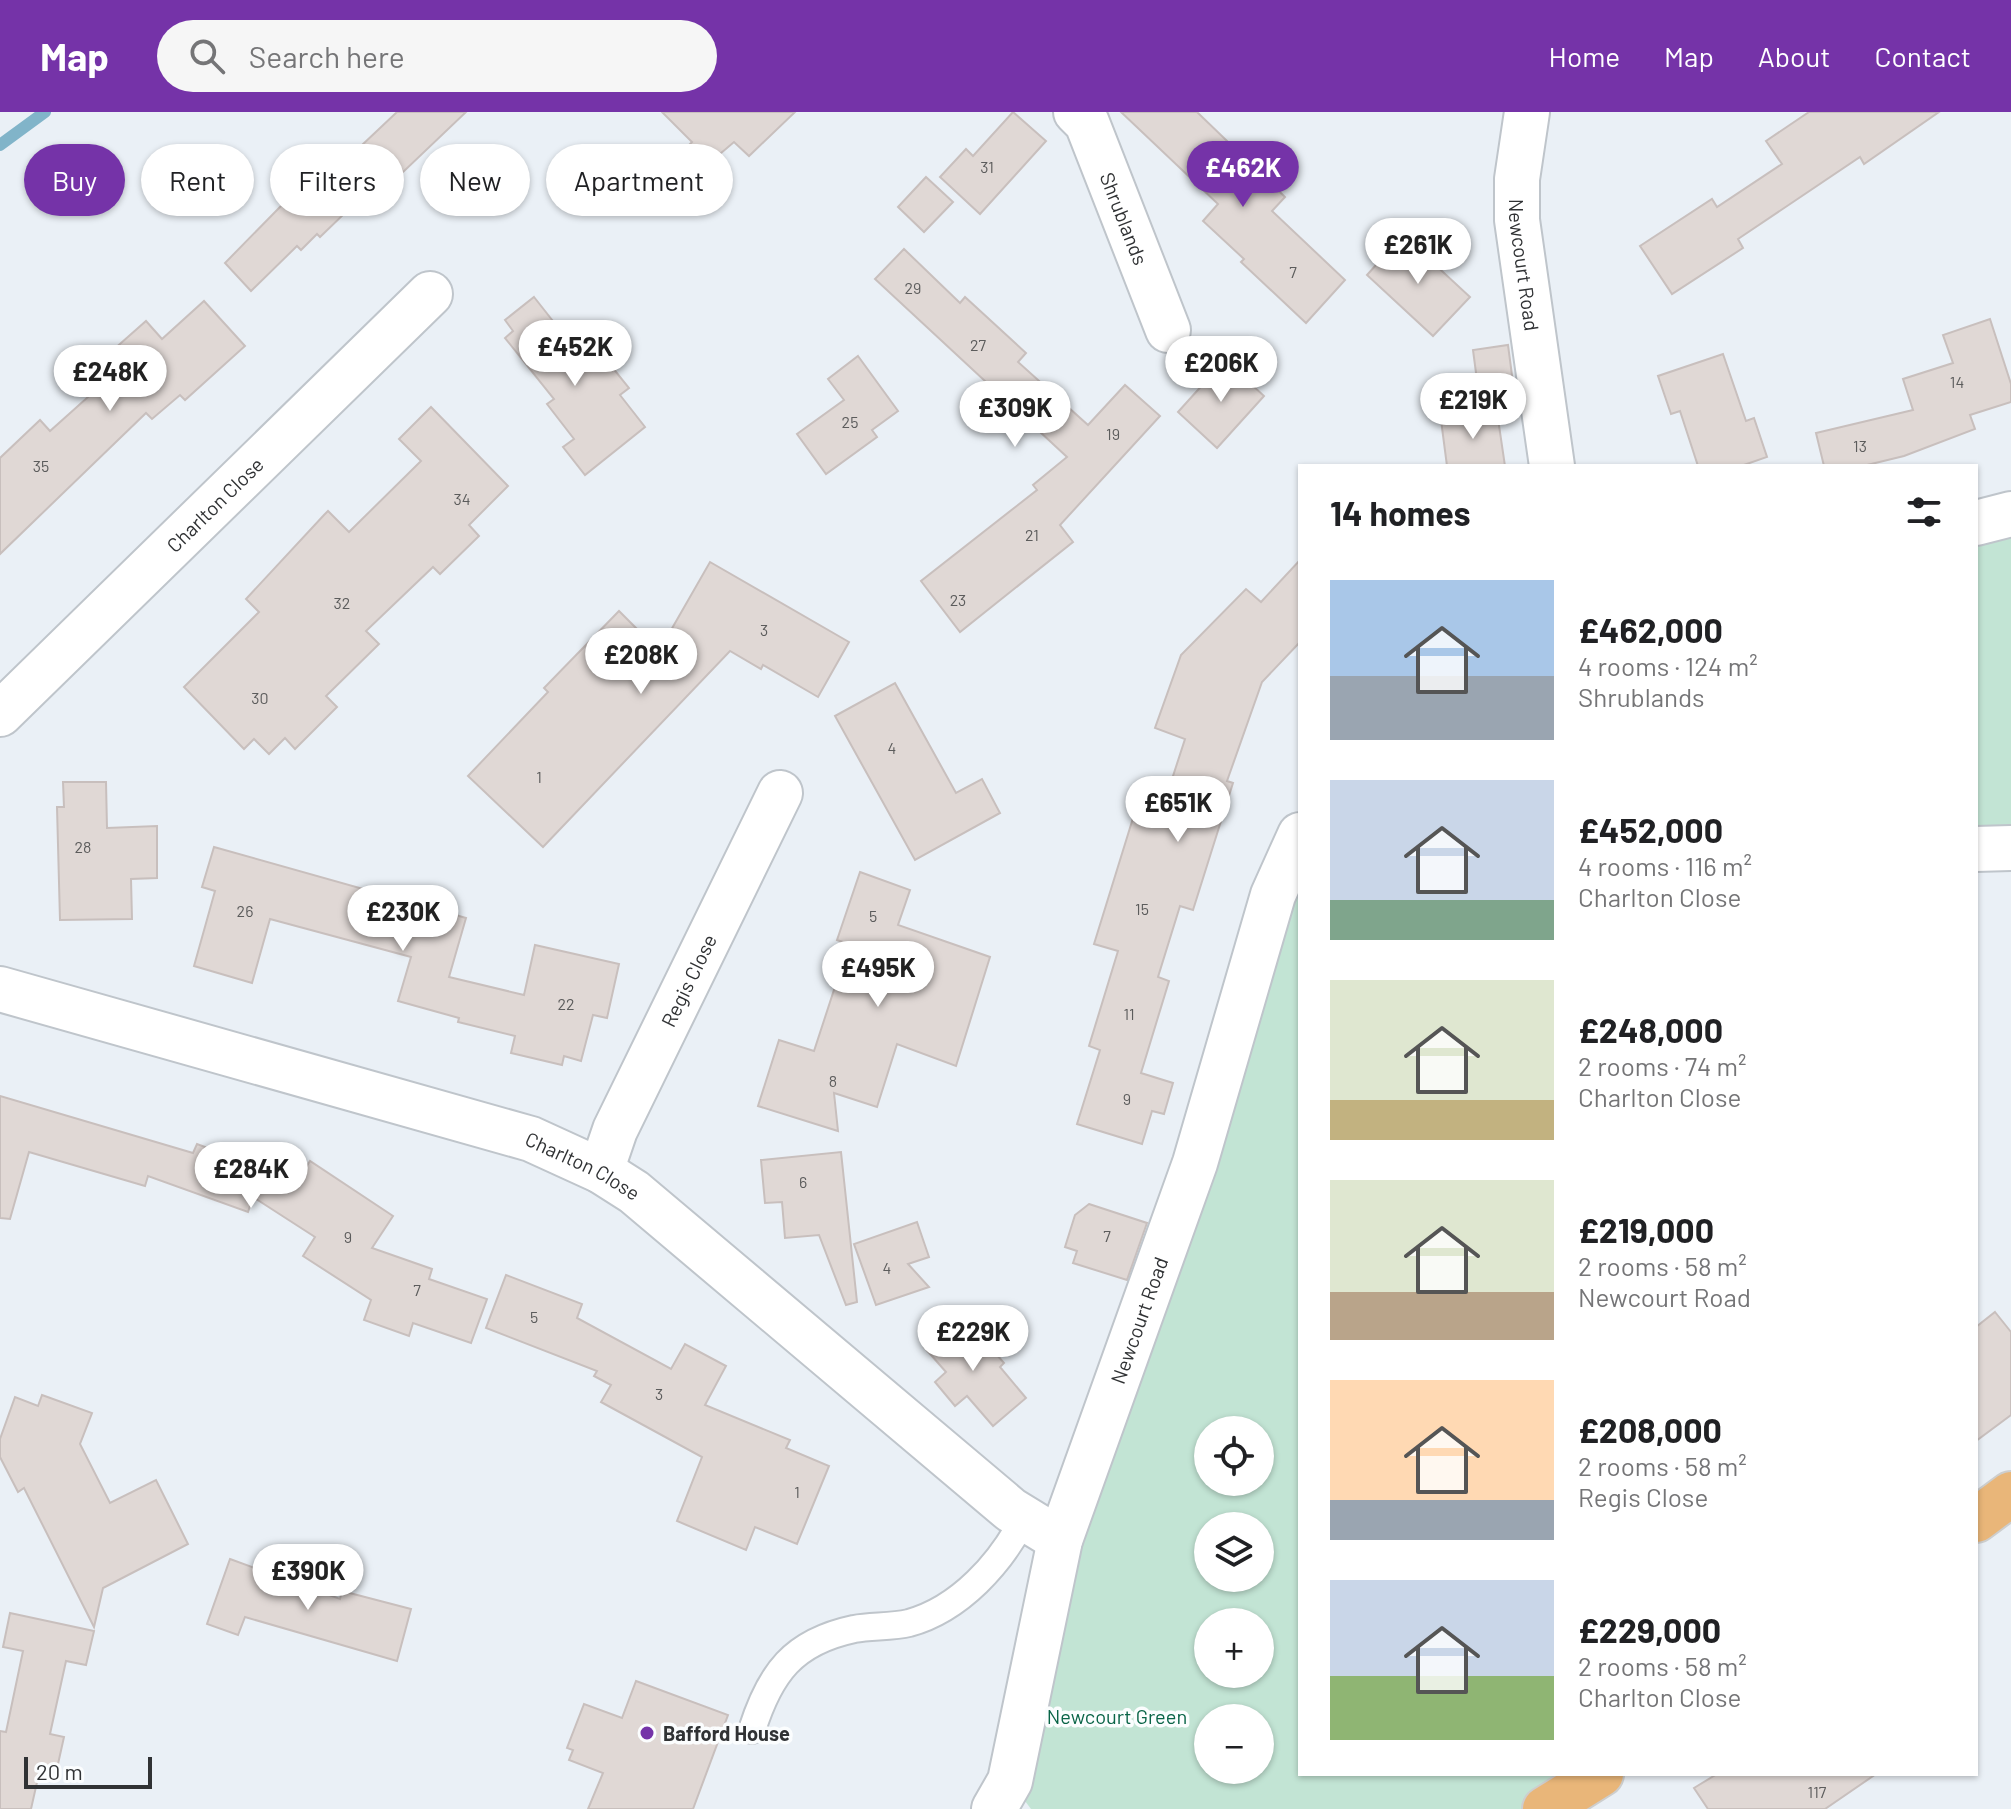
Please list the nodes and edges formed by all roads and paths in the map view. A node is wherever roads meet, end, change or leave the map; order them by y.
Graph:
1 (1076, 112) edge
2 (1527, 112) edge
3 (430, 294) dead end
4 (1168, 330) dead end
5 (1552, 464) edge
6 (2011, 514) edge
7 (1978, 522) edge
8 (0, 714) edge
9 (780, 793) dead end
10 (1298, 839) edge
11 (2011, 848) edge
12 (1978, 849) edge
13 (0, 989) edge
14 (601, 1171) junction
15 (2011, 1494) edge
16 (1024, 1518) junction
17 (1978, 1519) edge
18 (1060, 1540) junction
19 (752, 1730) dead end
20 (1598, 1776) edge
21 (994, 1809) edge
22 (1545, 1809) edge

1 - 4 street, Shrublands
2 - 5 street, Newcourt Road
3 - 8 street, Charlton Close
6 - 7 street
9 - 14 street, Regis Close
10 - 18 street, Newcourt Road
11 - 12 street
13 - 14 street, Charlton Close
14 - 16 street, Charlton Close
15 - 17 main road
16 - 18 street, Charlton Close
16 - 19 lane
18 - 21 street, Newcourt Road
20 - 22 main road

